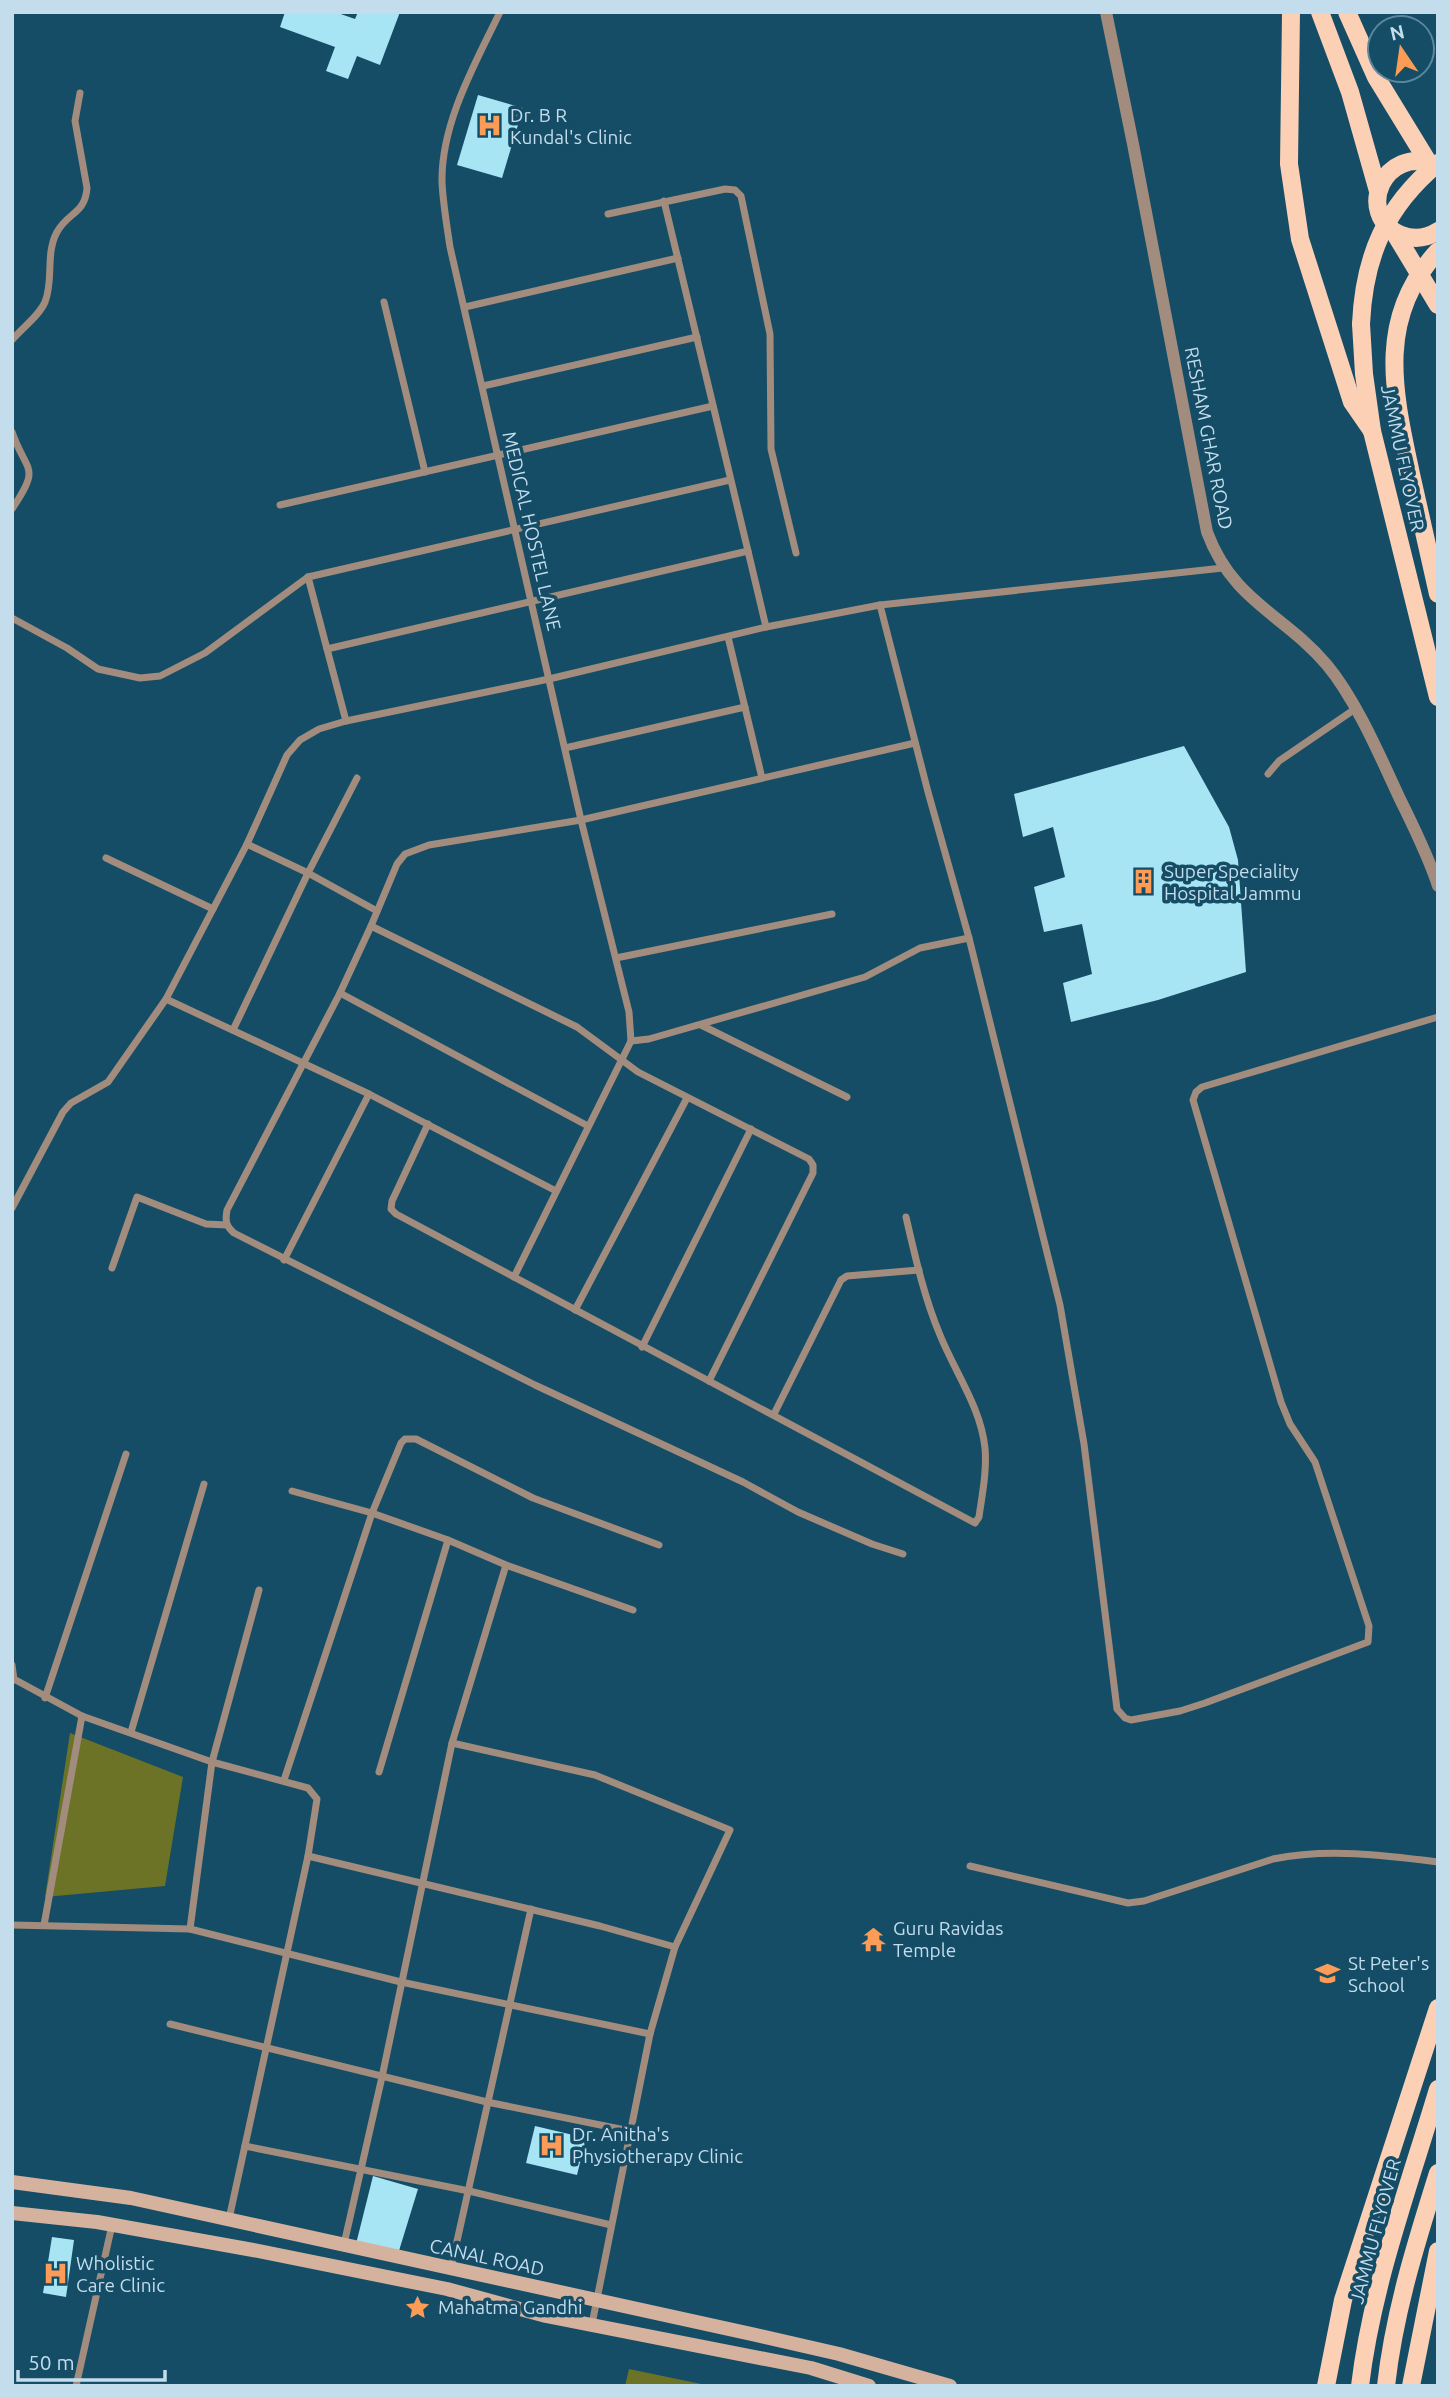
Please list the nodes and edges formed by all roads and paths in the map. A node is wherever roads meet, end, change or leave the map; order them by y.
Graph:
1 (500, 12) edge
2 (1106, 12) edge
3 (1291, 12) edge
4 (1320, 12) edge
5 (1347, 12) edge
6 (80, 93) dead end
7 (1435, 164) edge
8 (1378, 191) junction
9 (664, 201) junction
10 (608, 214) dead end
11 (1438, 231) edge
12 (1394, 232) junction
13 (1438, 251) edge
14 (678, 257) junction
15 (384, 302) dead end
16 (1438, 305) edge
17 (464, 307) junction
18 (697, 337) junction
19 (12, 340) edge
20 (483, 386) junction
21 (713, 406) junction
22 (1372, 431) junction
23 (12, 432) edge
24 (499, 455) junction
25 (425, 472) junction
26 (730, 480) junction
27 (280, 505) dead end
28 (12, 509) edge
29 (515, 529) junction
30 (748, 551) junction
31 (796, 553) dead end
32 (1223, 568) junction
33 (308, 577) junction
34 (1438, 594) edge
35 (531, 601) junction
36 (880, 605) junction
37 (12, 618) edge
38 (766, 627) junction
39 (728, 637) junction
40 (327, 649) junction
41 (549, 679) junction
42 (1438, 697) edge
43 (745, 707) junction
44 (1355, 709) junction
45 (346, 721) junction
46 (915, 743) junction
47 (565, 748) junction
48 (1268, 774) dead end
49 (357, 778) dead end
50 (762, 778) junction
51 (581, 820) junction
52 (247, 844) junction
53 (106, 858) dead end
54 (308, 873) junction
55 (1438, 886) edge
56 (213, 909) junction
57 (377, 911) junction
58 (832, 914) dead end
59 (371, 926) junction
60 (969, 937) junction
61 (616, 958) junction
62 (340, 993) junction
63 (166, 999) junction
64 (1438, 1017) edge
65 (700, 1025) junction
66 (233, 1030) junction
67 (631, 1041) junction
68 (622, 1060) junction
69 (304, 1063) junction
70 (369, 1094) junction
71 (847, 1097) dead end
72 (687, 1098) junction
73 (428, 1124) junction
74 (587, 1126) junction
75 (751, 1129) junction
76 (556, 1191) junction
77 (12, 1208) edge
78 (906, 1217) dead end
79 (227, 1225) junction
80 (284, 1260) junction
81 (112, 1268) dead end
82 (919, 1270) junction
83 (514, 1277) junction
84 (575, 1310) junction
85 (642, 1347) junction
86 (709, 1381) junction
87 (774, 1414) junction
88 (127, 1454) dead end
89 (204, 1484) dead end
90 (292, 1491) dead end
91 (372, 1513) junction
92 (448, 1540) junction
93 (659, 1545) dead end
94 (903, 1554) dead end
95 (506, 1565) junction
96 (259, 1590) dead end
97 (633, 1610) dead end
98 (12, 1665) edge
99 (13, 1679) edge
100 (45, 1699) junction
101 (82, 1716) junction
102 (131, 1732) junction
103 (452, 1743) junction
104 (212, 1762) junction
105 (379, 1772) dead end
106 (284, 1780) junction
107 (308, 1856) junction
108 (1438, 1862) edge
109 (970, 1866) dead end
110 (423, 1885) junction
111 (531, 1909) junction
112 (44, 1925) junction
113 (12, 1926) edge
114 (190, 1928) junction
115 (675, 1947) junction
116 (286, 1955) junction
117 (401, 1982) junction
118 (509, 2005) junction
119 (1438, 2008) edge
120 (170, 2024) dead end
121 (650, 2034) junction
122 (266, 2048) junction
123 (382, 2077) junction
124 (1438, 2089) edge
125 (487, 2102) junction
126 (630, 2131) junction
127 (245, 2146) junction
128 (359, 2169) junction
129 (1438, 2173) edge
130 (12, 2182) edge
131 (469, 2191) junction
132 (12, 2213) edge
133 (229, 2219) junction
134 (112, 2225) junction
135 (611, 2225) junction
136 (344, 2245) junction
137 (1438, 2251) edge
138 (451, 2268) junction
139 (598, 2301) junction
140 (592, 2324) junction
141 (76, 2386) edge
142 (869, 2386) edge
143 (950, 2386) edge
144 (1326, 2386) edge
145 (1360, 2386) edge
146 (1386, 2386) edge
147 (1411, 2386) edge

1 - 17 street, MEDICAL HOSTEL LANE
2 - 32 street, RESHAM GHAR ROAD
3 - 22 main road
4 - 8 main road
5 - 7 main road
6 - 19 street
7 - 8 main road
7 - 22 main road, JAMMU FLYOVER, bridge
8 - 12 main road
9 - 10 street
9 - 14 street
9 - 31 street
11 - 12 main road
12 - 16 main road
13 - 34 main road, JAMMU FLYOVER, bridge
14 - 17 street
14 - 18 street
15 - 25 street
17 - 20 street, MEDICAL HOSTEL LANE
18 - 20 street
18 - 21 street
20 - 24 street, MEDICAL HOSTEL LANE
21 - 24 street
21 - 26 street
22 - 42 main road, JAMMU FLYOVER
23 - 28 street
24 - 25 street
24 - 29 street, MEDICAL HOSTEL LANE
25 - 27 street
26 - 29 street
26 - 30 street
29 - 33 street
29 - 35 street, MEDICAL HOSTEL LANE
30 - 35 street
30 - 38 street
32 - 36 street
32 - 44 street, RESHAM GHAR ROAD
33 - 37 street
33 - 40 street
35 - 40 street
35 - 41 street, MEDICAL HOSTEL LANE
36 - 38 street
36 - 46 street
38 - 39 street
39 - 41 street
39 - 43 street
40 - 45 street
41 - 45 street
41 - 47 street, MEDICAL HOSTEL LANE
43 - 47 street
43 - 50 street
44 - 48 street
44 - 55 street, RESHAM GHAR ROAD
45 - 52 street
46 - 50 street
46 - 60 street
47 - 51 street, MEDICAL HOSTEL LANE
49 - 54 street
50 - 51 street
51 - 57 street
51 - 61 street, MEDICAL HOSTEL LANE
52 - 54 street
52 - 56 street
53 - 56 street
54 - 57 street
54 - 66 street
56 - 63 street
57 - 59 street
58 - 61 street
59 - 62 street
59 - 68 street
60 - 64 street
60 - 65 street
61 - 67 street, MEDICAL HOSTEL LANE
62 - 69 street
62 - 74 street
63 - 66 street
63 - 77 street
65 - 67 street
65 - 71 street
66 - 69 street
67 - 68 street
68 - 72 street
68 - 74 street
69 - 70 street
69 - 79 street
70 - 73 street
70 - 80 street
72 - 75 street
72 - 84 street
73 - 76 street
73 - 83 street
74 - 76 street
75 - 85 street
75 - 86 street
76 - 83 street
78 - 82 street
79 - 80 street
79 - 81 street
80 - 94 street
82 - 87 street
82 - 87 street
83 - 84 street
84 - 85 street
85 - 86 street
86 - 87 street
88 - 100 street
89 - 102 street
90 - 91 street
91 - 92 street
91 - 93 street
91 - 106 street
92 - 95 street
92 - 105 street
95 - 97 street
95 - 103 street
96 - 104 street
98 - 99 street
99 - 100 street
100 - 101 street
101 - 102 street
101 - 112 street
102 - 104 street
103 - 110 street
103 - 115 street
104 - 106 street
104 - 114 street
106 - 107 street
107 - 110 street
107 - 116 street
108 - 109 street
110 - 111 street
110 - 117 street
111 - 115 street
111 - 118 street
112 - 113 street
112 - 114 street
114 - 116 street
115 - 121 street
116 - 117 street
116 - 122 street
117 - 118 street
117 - 123 street
118 - 121 street
118 - 125 street
119 - 144 main road
120 - 122 street
121 - 126 street
122 - 123 street
122 - 127 street
123 - 125 street
123 - 128 street
124 - 145 main road, JAMMU FLYOVER
125 - 126 street
125 - 131 street
126 - 135 street
127 - 128 street
127 - 133 street
128 - 131 street
128 - 136 street
129 - 146 main road
130 - 133 main road, CANAL ROAD
131 - 135 street
131 - 138 street
132 - 134 main road, CANAL ROAD
133 - 136 main road, CANAL ROAD
134 - 140 main road, CANAL ROAD
134 - 141 street
135 - 139 street
136 - 138 main road, CANAL ROAD
137 - 147 main road
138 - 139 main road, CANAL ROAD
139 - 140 street
139 - 143 main road, CANAL ROAD
140 - 142 main road, CANAL ROAD

